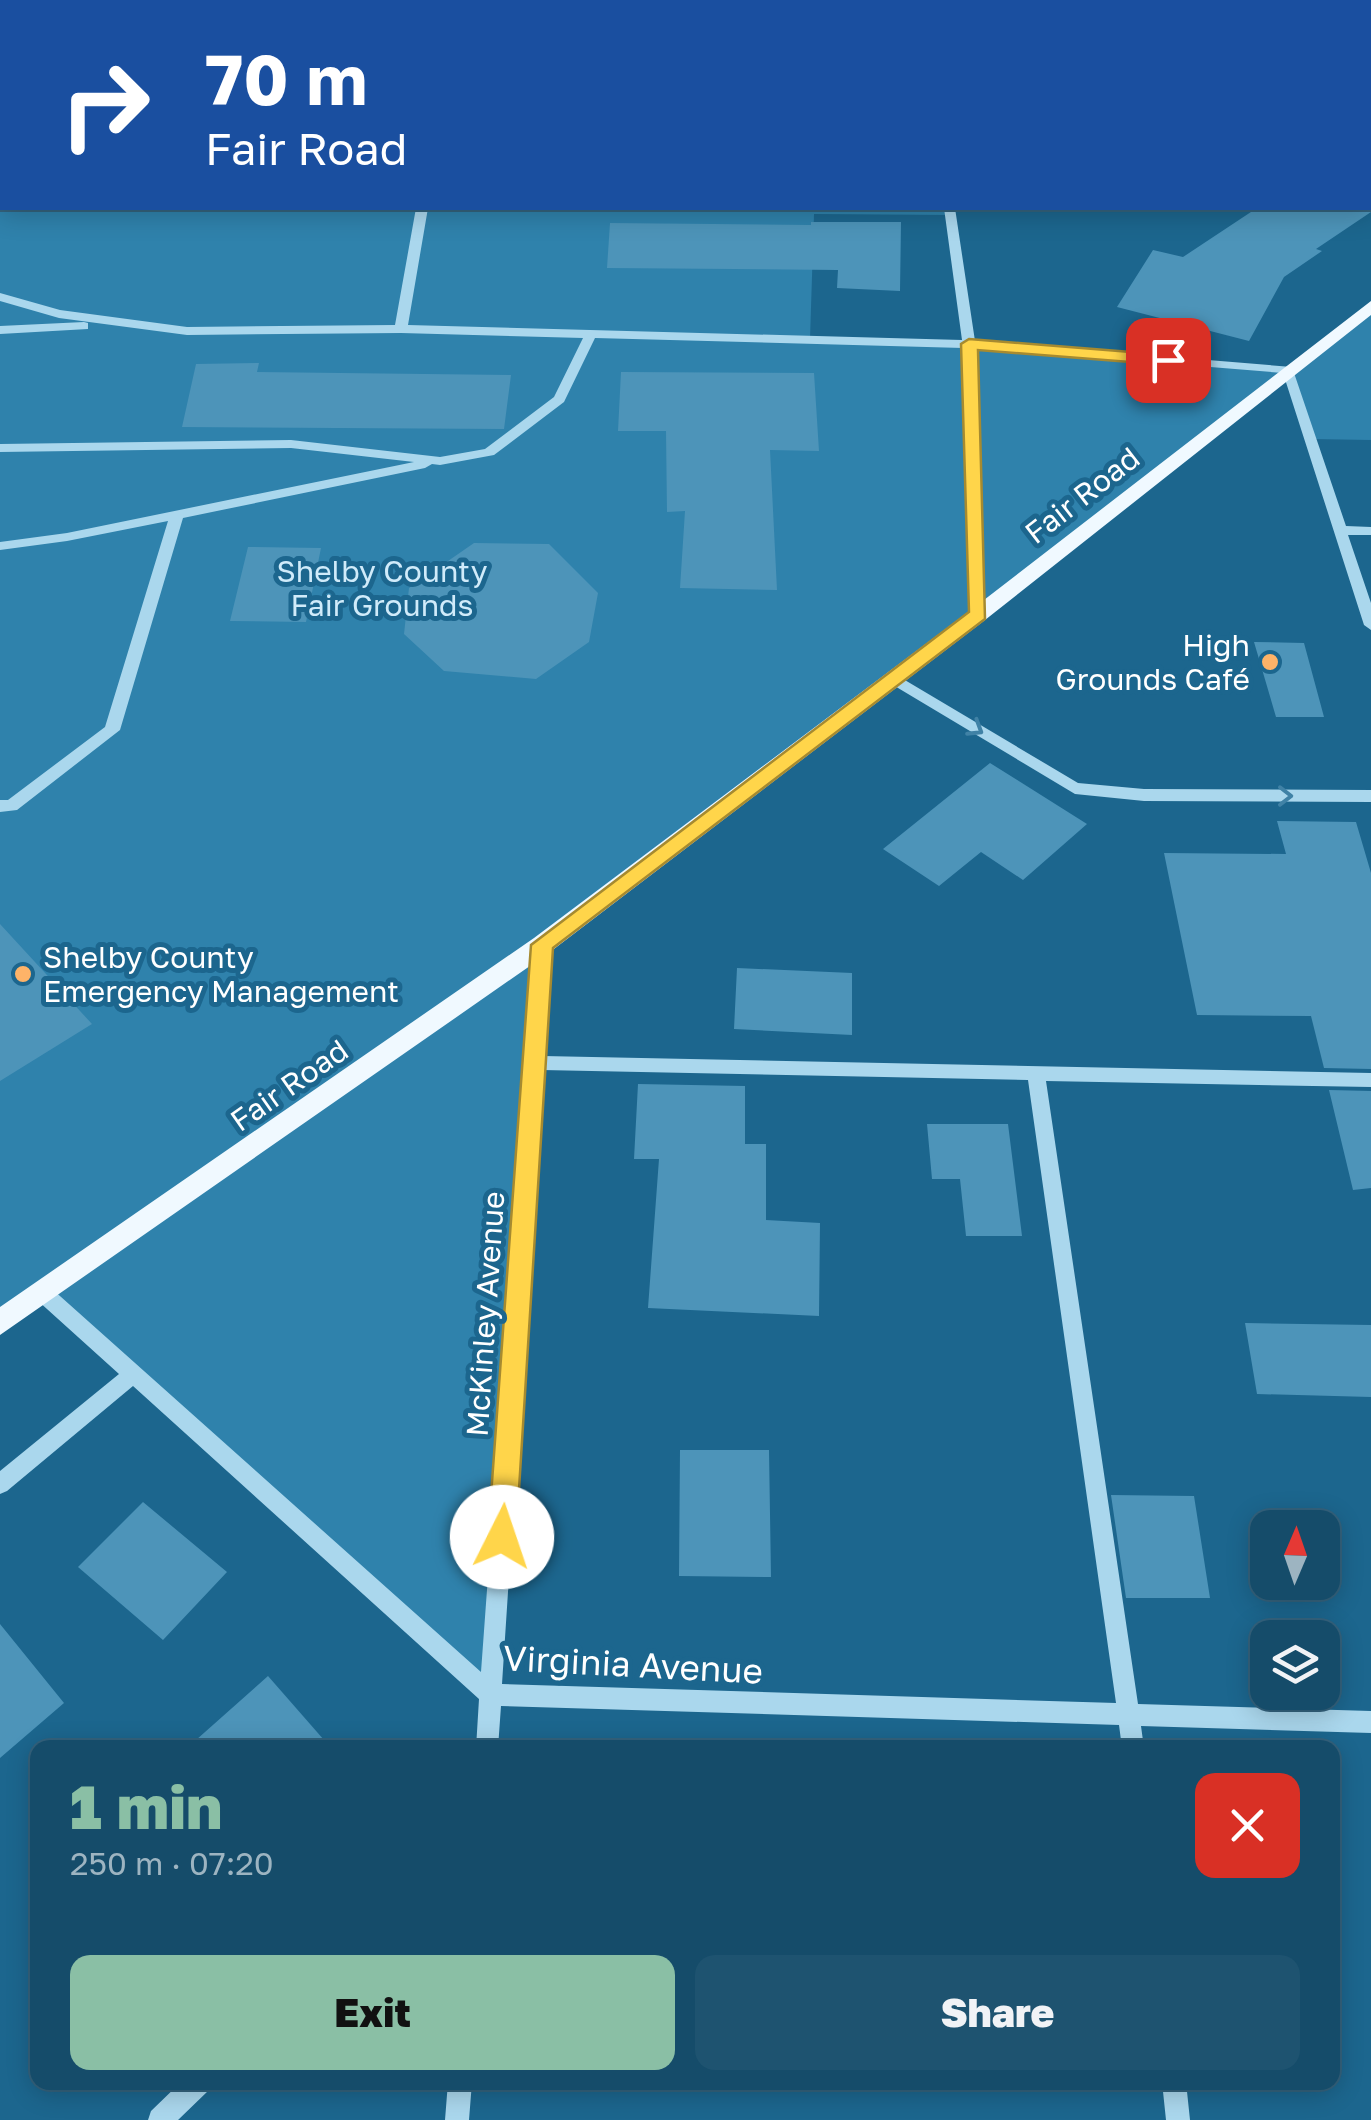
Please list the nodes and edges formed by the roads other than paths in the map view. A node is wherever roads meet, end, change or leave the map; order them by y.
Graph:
1 (422, 210) edge
2 (950, 210) edge
3 (0, 298) edge
4 (1371, 306) edge
5 (133, 324) junction
6 (401, 329) junction
7 (0, 330) edge
8 (591, 334) junction
9 (969, 344) junction
10 (1288, 370) junction
11 (0, 448) edge
12 (440, 461) junction
13 (176, 514) junction
14 (1341, 530) junction
15 (1371, 530) edge
16 (4, 546) edge
17 (0, 566) edge
18 (978, 615) junction
19 (1371, 625) edge
20 (894, 678) junction
21 (1371, 796) edge
22 (0, 806) edge
23 (542, 945) junction
24 (535, 1064) junction
25 (1036, 1073) junction
26 (1371, 1080) edge
27 (44, 1294) junction
28 (0, 1324) edge
29 (133, 1374) junction
30 (0, 1484) edge
31 (491, 1694) junction
32 (1129, 1715) junction
33 (1371, 1722) edge
34 (488, 1740) edge
35 (1132, 1740) edge
36 (191, 2090) edge
37 (459, 2090) edge
38 (1175, 2090) edge
39 (160, 2120) edge
40 (456, 2120) edge
41 (1178, 2120) edge

1 - 6 street
2 - 9 street
3 - 5 street
4 - 10 main road, Fair Road
5 - 6 street
5 - 7 street
6 - 8 street
8 - 9 street
8 - 12 street
9 - 10 street
9 - 18 street
10 - 14 street
10 - 18 main road, Fair Road
11 - 12 street
12 - 13 street
13 - 16 street
13 - 22 street
14 - 15 street
14 - 19 street
16 - 17 street
18 - 20 main road, Fair Road
20 -> 21 street
20 - 23 main road, Fair Road
23 - 24 street, McKinley Avenue
23 - 27 main road, Fair Road
24 - 25 street
24 - 31 street, McKinley Avenue
25 - 26 street
25 - 32 street
27 - 28 main road, Fair Road
27 - 29 street, Virginia Avenue
29 - 30 street
29 - 31 street, Virginia Avenue
31 - 32 street, Virginia Avenue
31 - 34 street, McKinley Avenue
32 - 33 street, Virginia Avenue
32 - 35 street
36 - 39 street
37 - 40 street
38 - 41 street

